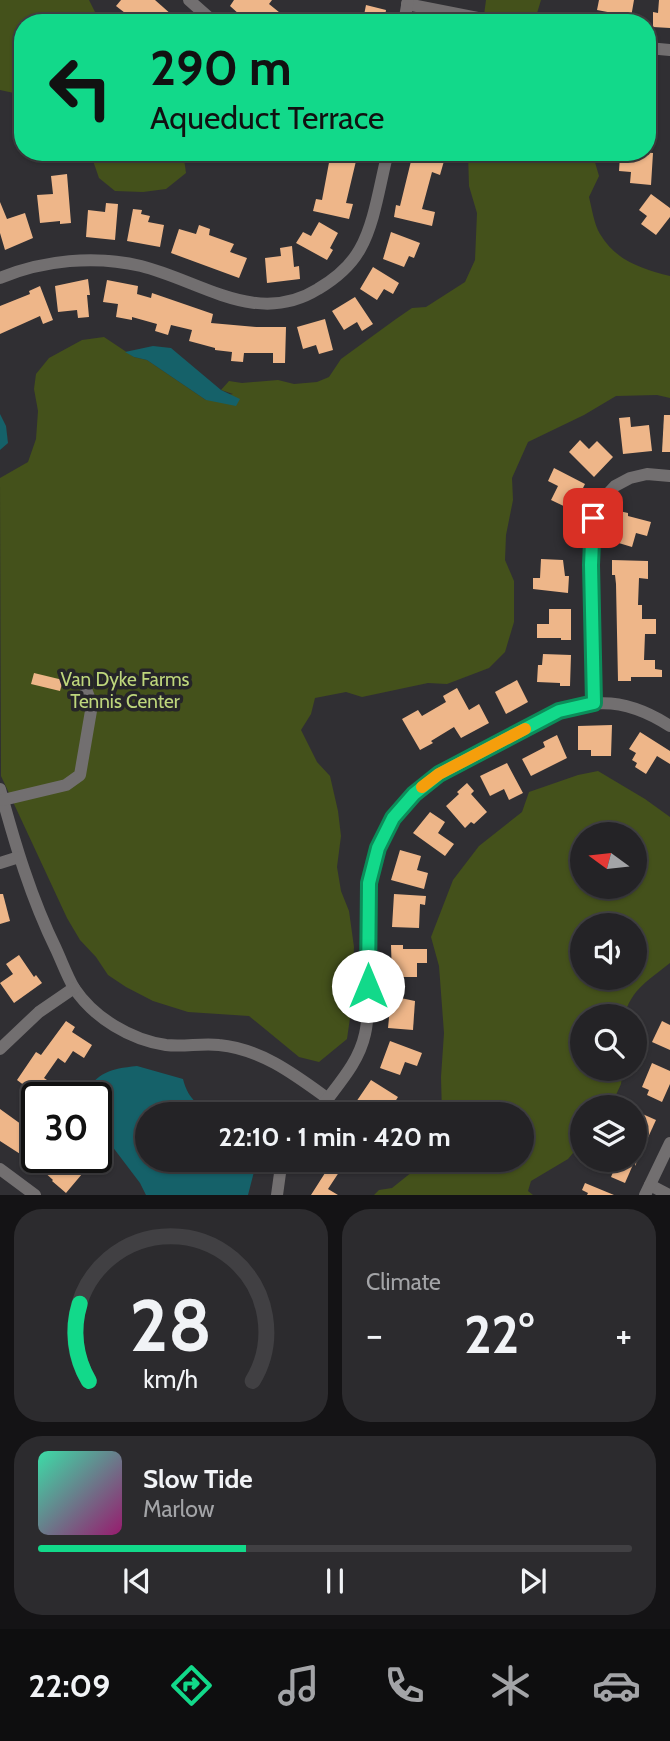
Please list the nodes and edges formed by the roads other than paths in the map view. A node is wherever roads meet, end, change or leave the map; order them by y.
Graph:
1 (189, 0) edge
2 (408, 2) edge
3 (205, 14) edge
4 (462, 14) edge
5 (386, 161) edge
6 (0, 278) edge
7 (670, 476) edge
8 (86, 689) dead end
9 (594, 703) junction
10 (670, 726) edge
11 (1, 795) edge
12 (19, 857) junction
13 (0, 863) edge
14 (75, 988) junction
15 (0, 1049) edge
16 (327, 1098) junction
17 (324, 1102) edge
18 (670, 1143) edge
19 (0, 1168) edge
20 (280, 1172) edge
21 (647, 1190) edge
22 (35, 1195) edge
23 (277, 1195) edge
24 (669, 1195) edge

1 - 3 street
2 - 4 street
5 - 6 street
7 - 9 street
8 - 11 street
9 - 10 street
9 - 16 street
11 - 12 street
12 - 13 street
12 - 14 street
14 - 15 street
14 - 16 street
16 - 17 street
18 - 21 street
19 - 22 street
20 - 23 street
21 - 24 street

